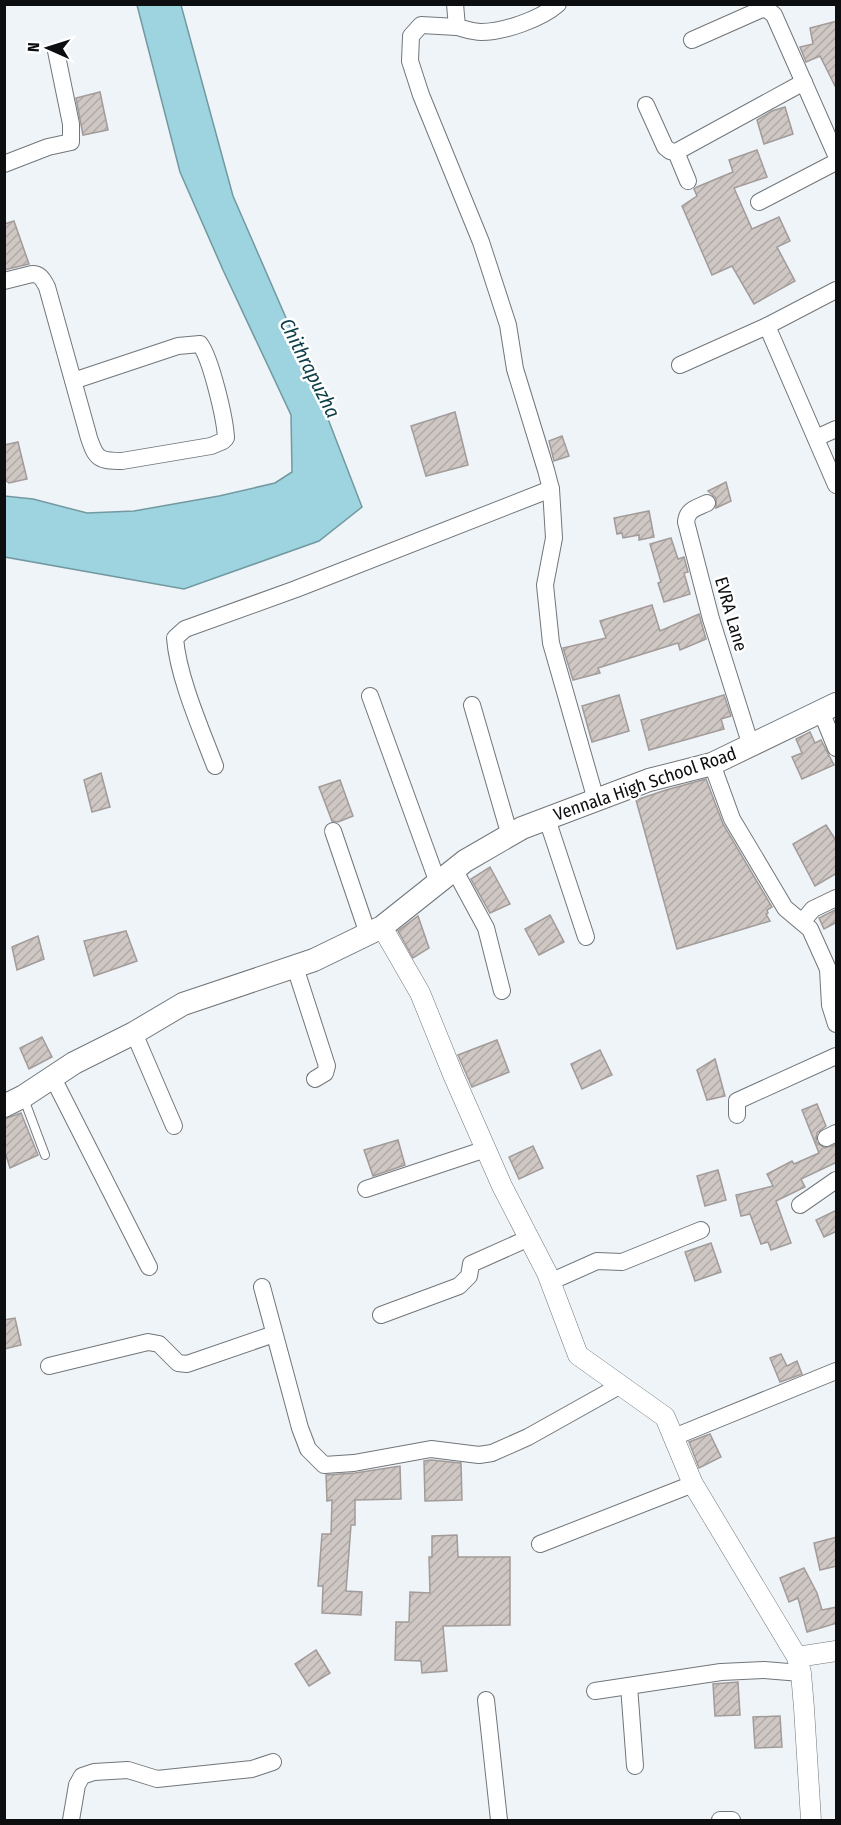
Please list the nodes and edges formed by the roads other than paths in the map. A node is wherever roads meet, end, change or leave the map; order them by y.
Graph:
1 (455, 4) edge
2 (558, 4) edge
3 (458, 27) junction
4 (692, 40) dead end
5 (56, 51) dead end
6 (804, 82) junction
7 (646, 105) dead end
8 (676, 152) junction
9 (837, 155) edge
10 (837, 162) edge
11 (4, 164) edge
12 (688, 180) dead end
13 (759, 202) dead end
14 (4, 281) edge
15 (837, 290) edge
16 (767, 326) junction
17 (680, 365) dead end
18 (73, 381) junction
19 (837, 429) edge
20 (816, 438) junction
21 (837, 485) edge
22 (551, 489) junction
23 (707, 503) dead end
24 (370, 696) dead end
25 (472, 705) dead end
26 (829, 708) edge
27 (751, 746) junction
28 (837, 748) edge
29 (712, 764) junction
30 (215, 766) dead end
31 (596, 800) junction
32 (547, 819) junction
33 (333, 831) dead end
34 (510, 836) junction
35 (446, 876) junction
36 (837, 898) edge
37 (802, 922) junction
38 (375, 930) junction
39 (586, 937) dead end
40 (295, 967) junction
41 (502, 991) dead end
42 (837, 1024) edge
43 (134, 1033) junction
44 (837, 1056) edge
45 (53, 1078) junction
46 (315, 1079) dead end
47 (14, 1101) edge
48 (737, 1116) dead end
49 (174, 1126) dead end
50 (486, 1149) junction
51 (45, 1155) dead end
52 (837, 1180) edge
53 (366, 1189) dead end
54 (800, 1205) dead end
55 (701, 1230) dead end
56 (529, 1238) junction
57 (149, 1267) dead end
58 (550, 1282) junction
59 (262, 1287) dead end
60 (381, 1315) dead end
61 (274, 1334) junction
62 (50, 1366) dead end
63 (837, 1371) edge
64 (621, 1385) junction
65 (674, 1437) junction
66 (693, 1484) junction
67 (540, 1545) dead end
68 (837, 1651) edge
69 (799, 1665) junction
70 (629, 1686) junction
71 (595, 1691) dead end
72 (486, 1700) dead end
73 (273, 1762) dead end
74 (635, 1766) dead end
75 (720, 1820) edge
76 (72, 1821) edge
77 (499, 1821) edge
78 (732, 1821) edge
79 (811, 1821) edge

1 - 3 street
2 - 3 street
3 - 22 street
4 - 6 street
5 - 11 street
6 - 8 street
6 - 9 street
7 - 8 street
8 - 12 street
10 - 13 street
14 - 18 street
15 - 16 street
16 - 17 street
16 - 20 street
18 - 18 street
19 - 20 street
20 - 21 street
22 - 30 street
22 - 31 street
23 - 27 street, EVRA Lane
24 - 35 street
25 - 34 street
26 - 27 main road, Vennala High School Road
26 - 28 street
27 - 29 main road, Vennala High School Road
29 - 31 main road, Vennala High School Road
29 - 37 street
31 - 32 main road, Vennala High School Road
32 - 34 main road, Vennala High School Road
32 - 39 street
33 - 38 street
34 - 35 main road, Vennala High School Road
35 - 38 main road, Vennala High School Road
35 - 41 street
36 - 37 street
37 - 42 street
38 - 40 main road, Vennala High School Road
38 - 50 street
40 - 43 main road, Vennala High School Road
40 - 46 street
43 - 45 main road, Vennala High School Road
43 - 49 street
44 - 48 street
45 - 47 main road, Vennala High School Road
45 - 57 street
47 - 51 lane
50 - 53 street
50 - 56 street
52 - 54 street
55 - 58 street
56 - 58 street
56 - 60 street
58 - 64 street
59 - 61 street
61 - 62 street
61 - 64 street
63 - 65 street
64 - 65 street
65 - 66 street
66 - 67 street
66 - 69 street
68 - 69 street
69 - 70 street
69 - 79 street
70 - 71 street
70 - 74 street
72 - 77 street
73 - 76 street
75 - 78 street

